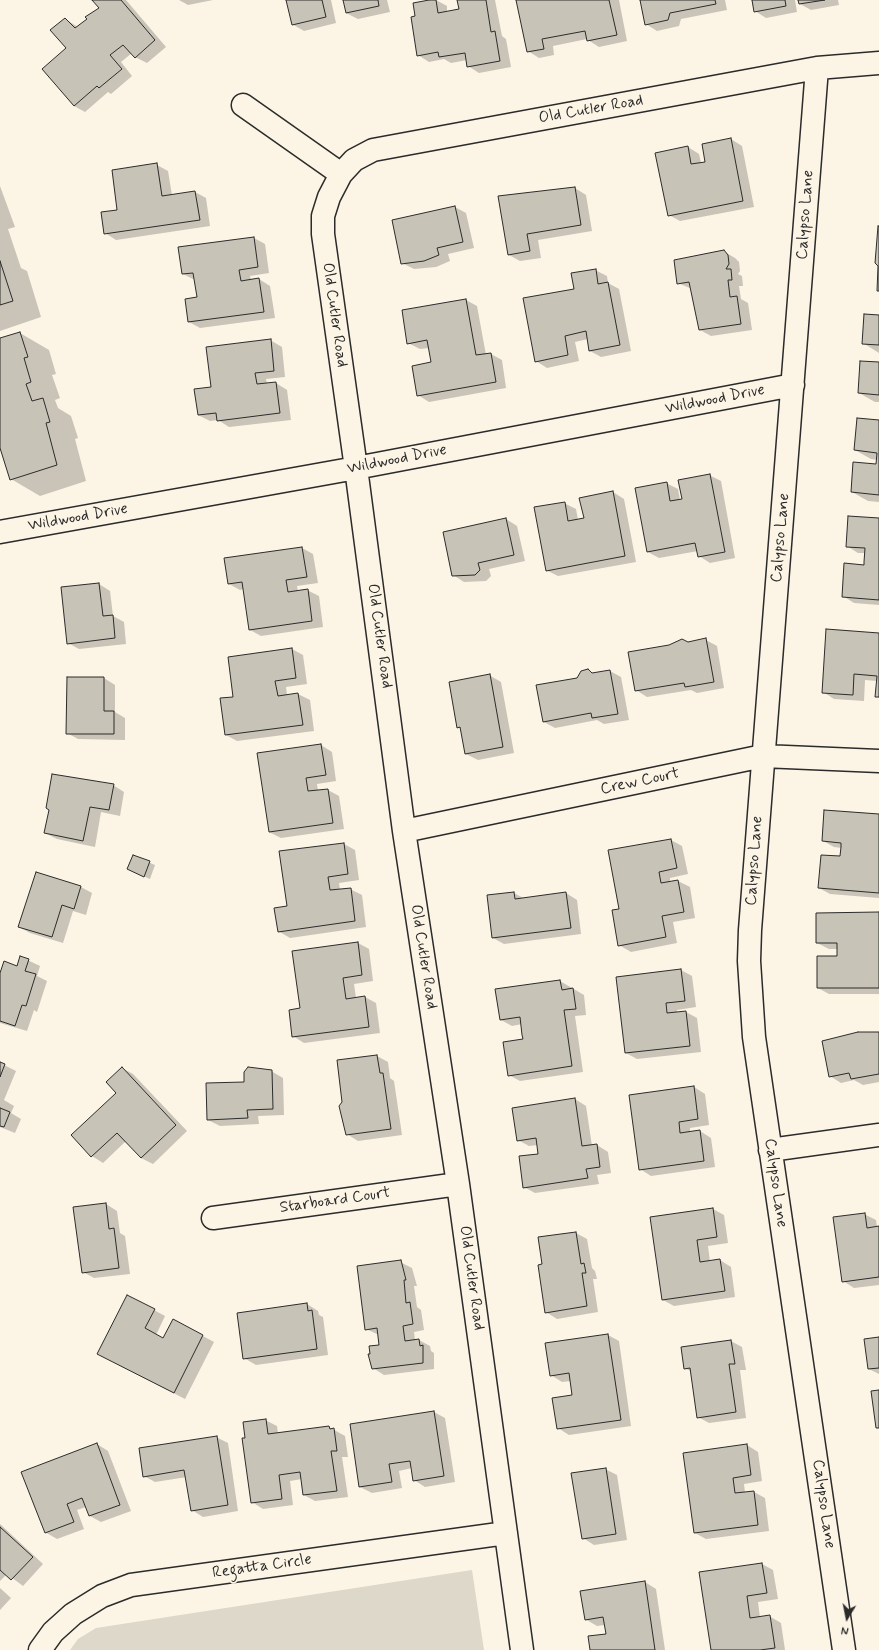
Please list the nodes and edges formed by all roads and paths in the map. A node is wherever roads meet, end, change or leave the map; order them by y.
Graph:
1 (879, 63) edge
2 (817, 68) junction
3 (243, 105) dead end
4 (341, 174) junction
5 (793, 385) junction
6 (356, 468) junction
7 (0, 532) edge
8 (763, 756) junction
9 (879, 761) edge
10 (404, 831) junction
11 (879, 1135) edge
12 (770, 1150) junction
13 (458, 1184) junction
14 (213, 1218) dead end
15 (506, 1533) junction
16 (40, 1650) edge
17 (522, 1650) edge
18 (844, 1650) edge

1 - 2 street, Old Cutler Road
2 - 4 street, Old Cutler Road
2 - 5 street, Calypso Lane
3 - 4 street
4 - 6 street, Old Cutler Road
5 - 6 street, Wildwood Drive
5 - 8 street, Calypso Lane
6 - 7 street, Wildwood Drive
6 - 10 street, Old Cutler Road
8 - 9 street, Crew Court
8 - 10 street, Crew Court
8 - 12 street, Calypso Lane
10 - 13 street, Old Cutler Road
11 - 12 street
12 - 18 street, Calypso Lane
13 - 14 street, Starboard Court
13 - 15 street, Old Cutler Road
15 - 16 street, Regatta Circle
15 - 17 street, Old Cutler Road

